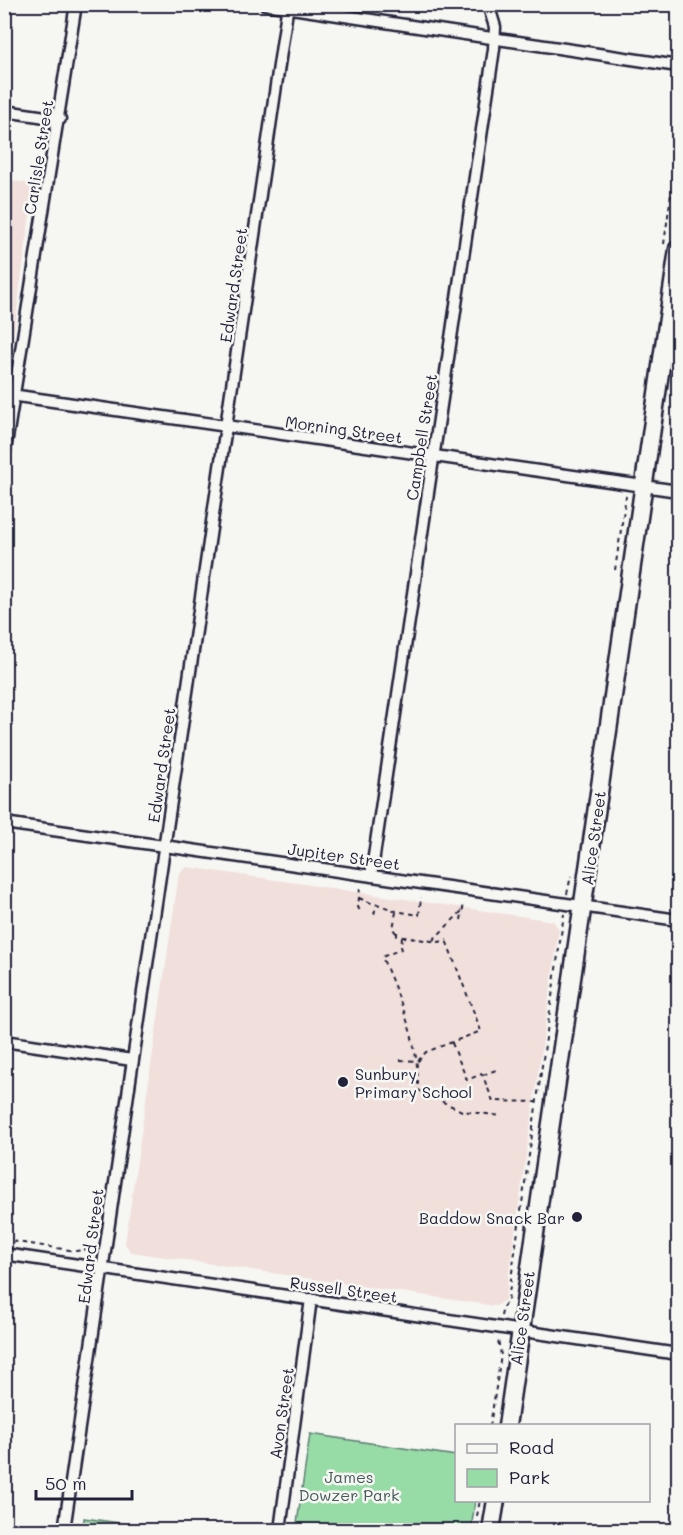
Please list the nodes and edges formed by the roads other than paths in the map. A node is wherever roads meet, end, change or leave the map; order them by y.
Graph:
1 (76, 4) edge
2 (265, 4) edge
3 (488, 4) edge
4 (288, 6) edge
5 (495, 38) junction
6 (678, 66) edge
7 (4, 111) edge
8 (60, 119) junction
9 (678, 249) edge
10 (9, 395) edge
11 (226, 427) junction
12 (4, 457) edge
13 (434, 457) junction
14 (644, 487) junction
15 (678, 491) edge
16 (4, 823) edge
17 (164, 846) junction
18 (371, 876) junction
19 (583, 906) junction
20 (678, 920) edge
21 (4, 1041) edge
22 (132, 1060) junction
23 (4, 1254) edge
24 (102, 1268) junction
25 (311, 1299) junction
26 (520, 1329) junction
27 (678, 1354) edge
28 (507, 1424) edge
29 (496, 1502) edge
30 (64, 1530) edge
31 (280, 1530) edge
32 (491, 1530) edge

1 - 8 street, Carlisle Street
2 - 4 street
3 - 5 street, Campbell Street
4 - 5 street
4 - 11 street, Edward Street
5 - 6 street
5 - 13 street, Campbell Street
7 - 8 street
8 - 10 street, Carlisle Street
9 - 14 main road, Alice Street
10 - 11 street, Morning Street
10 - 12 street, Carlisle Street
11 - 13 street, Morning Street
11 - 17 street, Edward Street
13 - 14 street, Morning Street
13 - 18 street, Campbell Street
14 - 15 street, Morning Street
14 - 19 main road, Alice Street
16 - 17 street, Jupiter Street
17 - 18 street, Jupiter Street
17 - 22 street, Edward Street
18 - 19 street, Jupiter Street
19 - 20 street, Jupiter Street
19 - 26 main road, Alice Street
21 - 22 street
22 - 24 street, Edward Street
23 - 24 street, Russell Street
24 - 25 street, Russell Street
24 - 30 street, Edward Street
25 - 26 street, Russell Street
25 - 31 street, Avon Street
26 - 27 street, Russell Street
26 - 28 main road, Alice Street
29 - 32 main road

